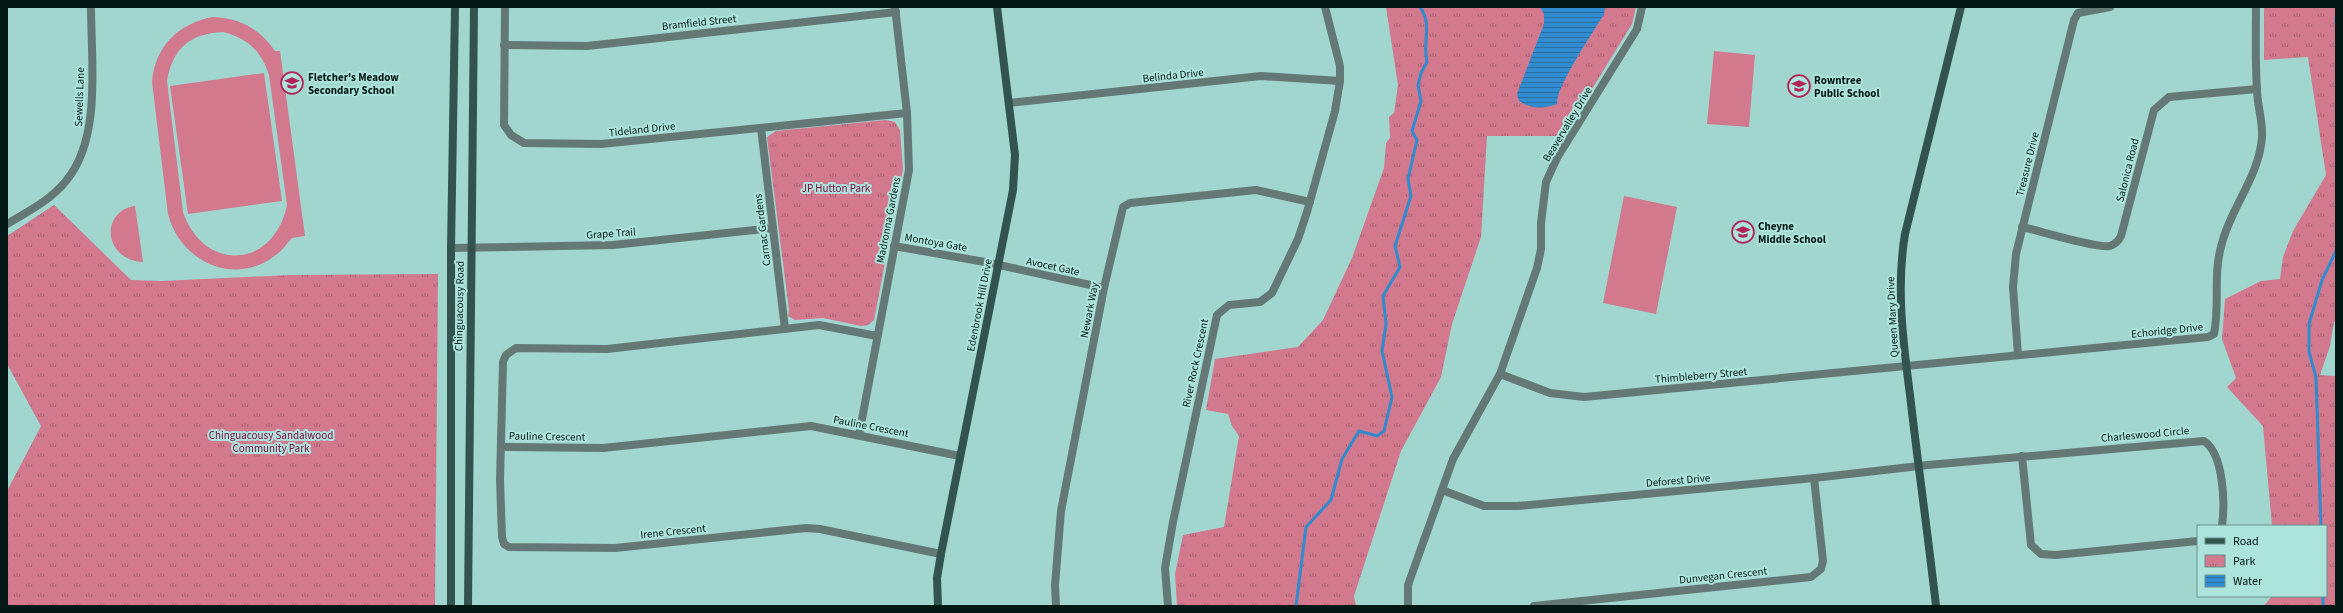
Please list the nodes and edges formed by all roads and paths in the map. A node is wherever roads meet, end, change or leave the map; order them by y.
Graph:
1 (91, 7) edge
2 (455, 7) edge
3 (474, 7) edge
4 (505, 7) edge
5 (997, 7) edge
6 (1325, 7) edge
7 (1642, 7) edge
8 (1961, 7) edge
9 (2110, 7) edge
10 (2256, 7) edge
11 (895, 9) edge
12 (504, 45) junction
13 (1340, 81) junction
14 (2257, 89) junction
15 (1009, 103) junction
16 (907, 113) junction
17 (761, 128) junction
18 (1310, 202) junction
19 (7, 224) edge
20 (2022, 226) junction
21 (772, 228) junction
22 (894, 246) junction
23 (451, 248) junction
24 (471, 249) junction
25 (998, 265) junction
26 (1104, 288) junction
27 (785, 329) junction
28 (877, 336) junction
29 (2018, 355) junction
30 (1906, 367) junction
31 (1500, 374) junction
32 (859, 435) junction
33 (502, 447) junction
34 (960, 456) junction
35 (2022, 456) junction
36 (1918, 466) junction
37 (1814, 478) junction
38 (1442, 490) junction
39 (2222, 525) edge
40 (2197, 541) edge
41 (941, 554) junction
42 (451, 606) edge
43 (468, 606) edge
44 (938, 606) edge
45 (1056, 606) edge
46 (1168, 606) edge
47 (1408, 606) edge
48 (1534, 606) edge
49 (1936, 606) edge

1 - 19 street, Sewells Lane
2 - 23 street, Chinguacousy Road
3 - 24 street, Chinguacousy Road
4 - 12 street, Tideland Drive
5 - 15 street, Edenbrook Hill Drive
6 - 13 street, River Rock Crescent
7 - 31 street, Beavervalley Drive
8 - 30 street, Queen Mary Drive
9 - 20 street, Treasure Drive
10 - 14 street, Echoridge Drive
11 - 12 street, Bramfield Street
11 - 16 street, Madronna Gardens
12 - 17 street, Tideland Drive
13 - 15 street, Belinda Drive
13 - 18 street, River Rock Crescent
14 - 20 street, Salonica Road
14 - 29 street, Echoridge Drive
15 - 25 street, Edenbrook Hill Drive
16 - 17 street, Tideland Drive
16 - 22 street, Madronna Gardens
17 - 21 street, Carnac Gardens
18 - 26 street, Newark Way
18 - 46 street, River Rock Crescent
20 - 29 street, Treasure Drive
21 - 24 street, Grape Trail
21 - 27 street, Carnac Gardens
22 - 25 street, Montoya Gate
22 - 28 street, Madronna Gardens
23 - 24 street, Grape Trail
23 - 42 street, Chinguacousy Road
24 - 43 street, Chinguacousy Road
25 - 26 street, Avocet Gate
25 - 34 street, Edenbrook Hill Drive
26 - 45 street, Newark Way
27 - 28 street, Pauline Crescent
27 - 33 street, Pauline Crescent
28 - 32 street, Madronna Gardens
29 - 30 street, Echoridge Drive
30 - 31 street, Thimbleberry Street
30 - 36 street, Queen Mary Drive
31 - 38 street
32 - 33 street, Pauline Crescent
32 - 34 street, Pauline Crescent
33 - 41 street, Irene Crescent
34 - 41 street, Edenbrook Hill Drive
35 - 36 street, Charleswood Circle
35 - 39 street, Charleswood Circle
35 - 40 street
36 - 37 street, Deforest Drive
36 - 49 street, Queen Mary Drive
37 - 38 street, Deforest Drive
37 - 48 street, Dunvegan Crescent
38 - 47 street
41 - 44 street, Edenbrook Hill Drive

